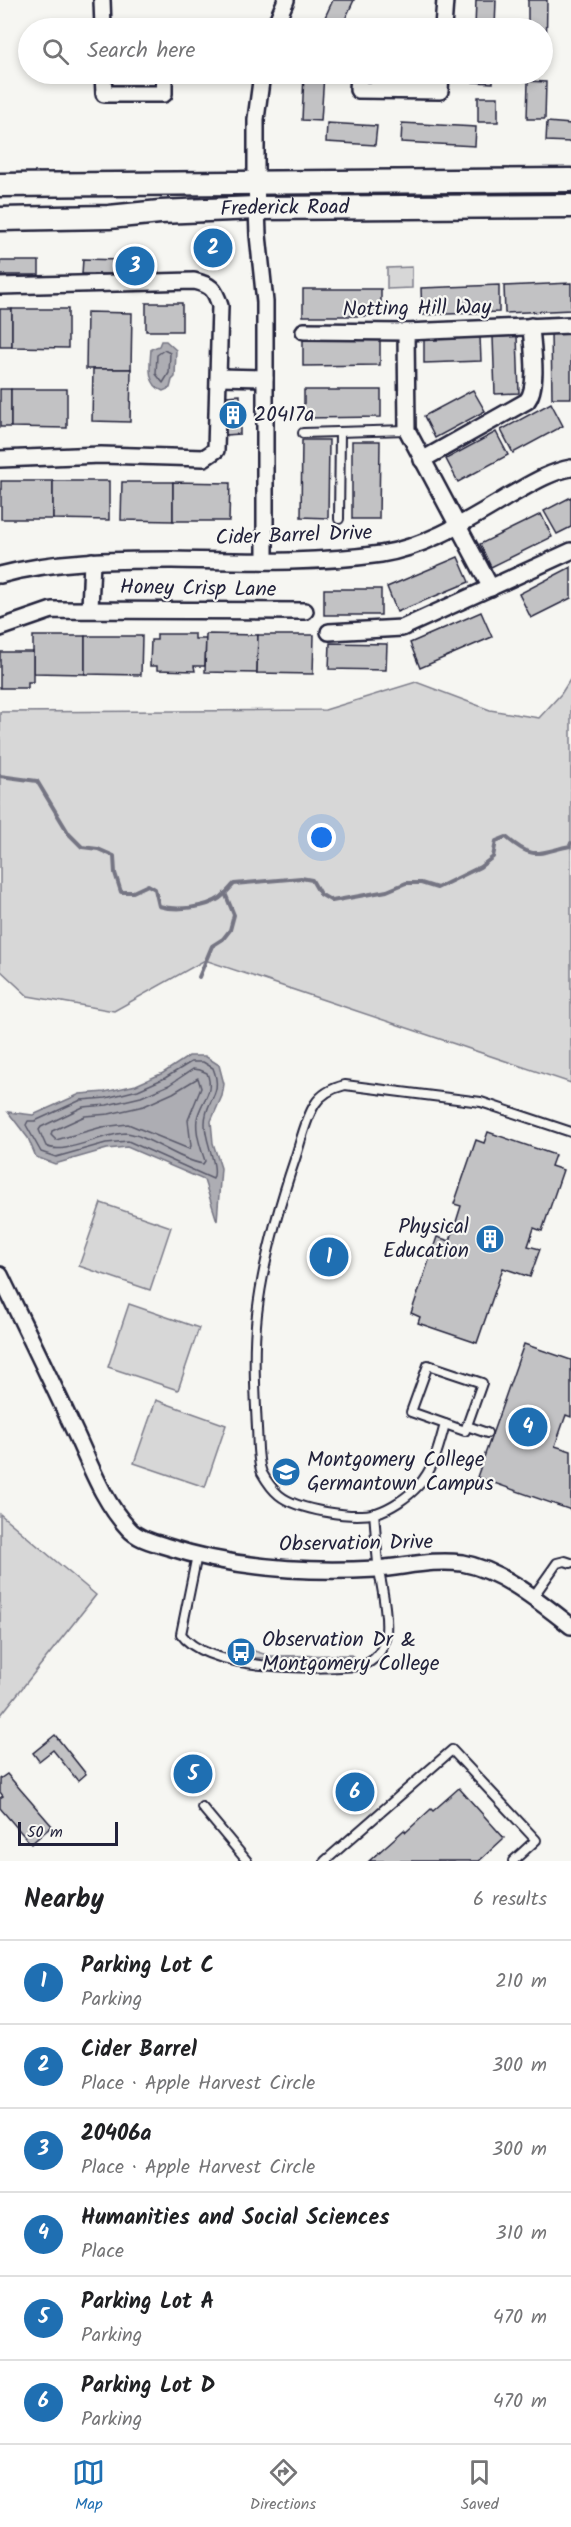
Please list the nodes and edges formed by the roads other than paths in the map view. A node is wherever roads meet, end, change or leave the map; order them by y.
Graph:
1 (102, 0) edge
2 (286, 0) edge
3 (445, 0) edge
4 (103, 18) edge
5 (278, 18) edge
6 (444, 18) edge
7 (104, 84) edge
8 (164, 84) edge
9 (261, 84) edge
10 (358, 84) edge
11 (440, 84) edge
12 (571, 180) edge
13 (256, 181) junction
14 (0, 185) edge
15 (571, 206) edge
16 (256, 208) junction
17 (0, 219) edge
18 (0, 286) edge
19 (531, 326) junction
20 (571, 326) edge
21 (304, 331) dead end
22 (406, 332) junction
23 (219, 378) junction
24 (265, 378) junction
25 (407, 430) junction
26 (303, 433) dead end
27 (340, 433) junction
28 (0, 459) edge
29 (422, 460) junction
30 (571, 468) edge
31 (339, 519) dead end
32 (457, 525) junction
33 (571, 551) edge
34 (92, 561) junction
35 (264, 561) junction
36 (0, 576) edge
37 (491, 588) junction
38 (90, 609) junction
39 (305, 611) dead end
40 (0, 628) edge
41 (329, 632) dead end
42 (571, 1132) edge
43 (0, 1275) edge
44 (445, 1424) junction
45 (466, 1426) junction
46 (487, 1433) dead end
47 (374, 1513) junction
48 (197, 1555) junction
49 (571, 1563) edge
50 (379, 1569) junction
51 (533, 1597) junction
52 (571, 1626) edge
53 (202, 1807) dead end
54 (247, 1861) edge
55 (325, 1861) edge
56 (513, 1861) edge

1 - 4 street
2 - 5 street
3 - 6 street
7 - 8 street
9 - 13 street
10 - 11 street
12 - 13 main road, Frederick Road
13 - 14 main road, Frederick Road
13 - 16 street
15 - 16 main road, Frederick Road
16 - 17 main road, Frederick Road
16 - 24 street
18 - 23 street
19 - 20 street, Notting Hill Way
19 - 22 street, Notting Hill Way
19 - 29 street
21 - 22 street, Notting Hill Way
22 - 25 street
23 - 24 street
23 - 28 street
24 - 35 street
25 - 27 lane
25 - 29 street
26 - 27 lane
27 - 31 lane
29 - 32 street
30 - 32 street, Cider Barrel Drive
32 - 35 street, Cider Barrel Drive
32 - 37 street
33 - 37 street
34 - 35 street, Cider Barrel Drive
34 - 36 street, Cider Barrel Drive
34 - 38 street, Honey Crisp Lane
37 - 41 street
38 - 39 street, Honey Crisp Lane
38 - 40 street, Honey Crisp Lane
42 - 47 lane
43 - 48 street, Observation Drive
44 - 45 lane
44 - 45 lane
44 - 47 lane
45 - 46 lane
47 - 50 lane
48 - 50 street, Observation Drive
48 - 50 lane
49 - 51 lane
50 - 51 street, Observation Drive
51 - 52 street, Observation Drive
53 - 54 lane
55 - 56 lane

